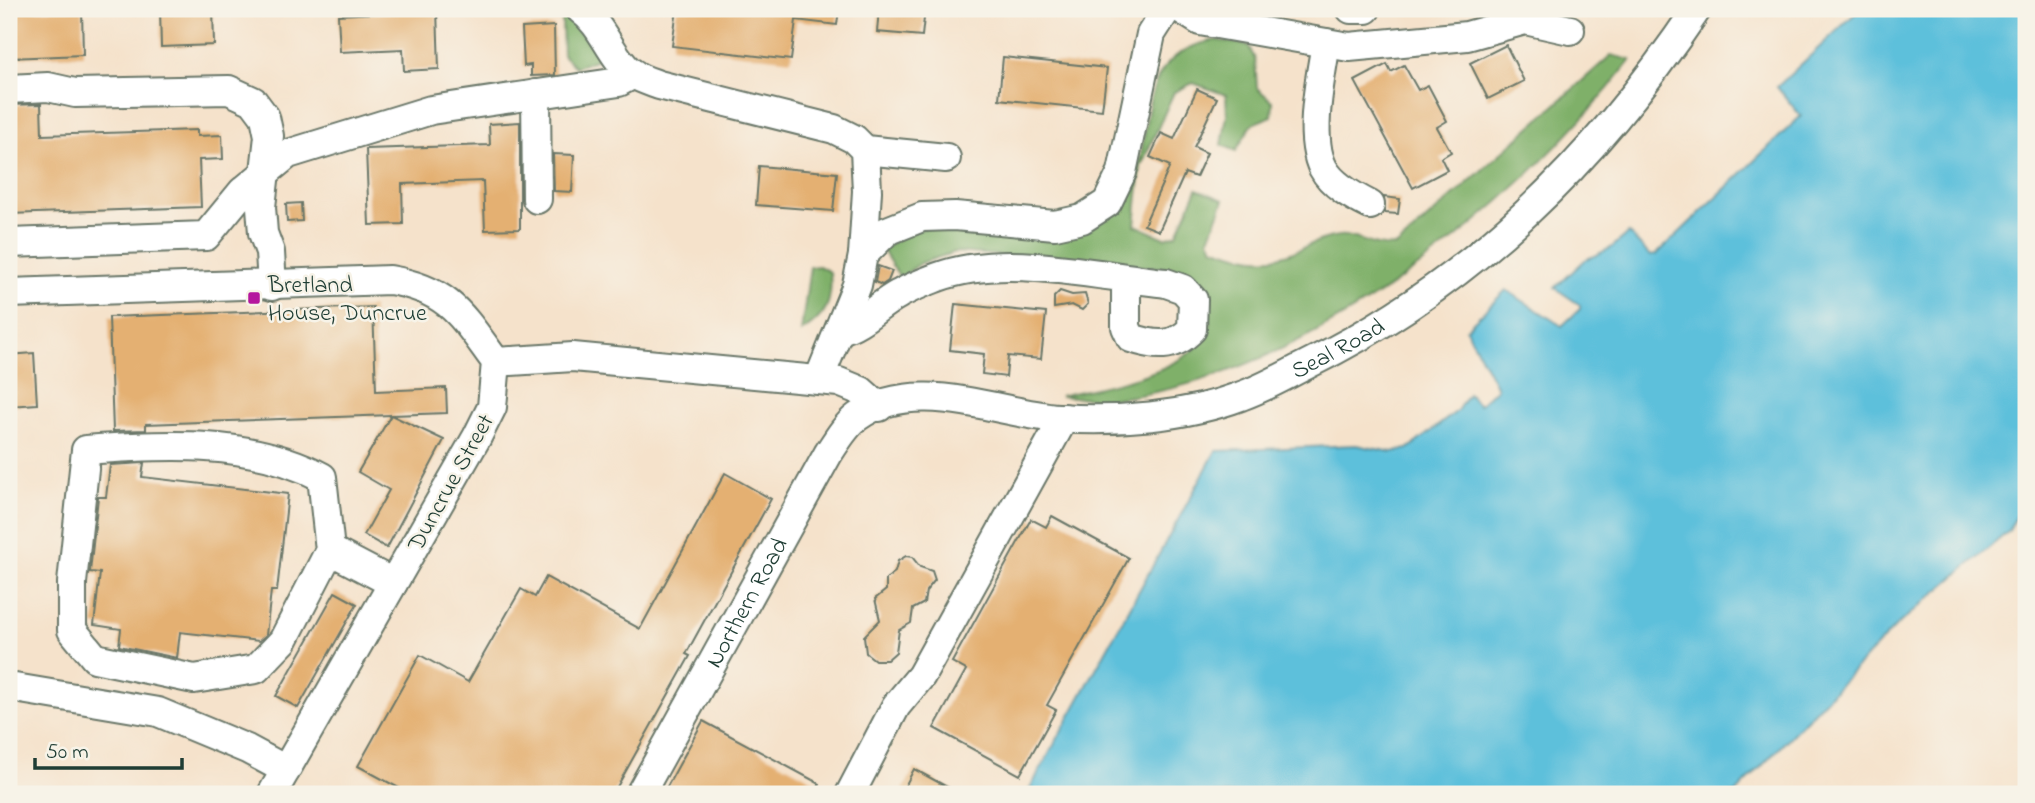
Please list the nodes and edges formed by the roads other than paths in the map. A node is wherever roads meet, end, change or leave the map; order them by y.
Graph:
1 (580, 9) edge
2 (1167, 9) edge
3 (1181, 9) edge
4 (1351, 9) edge
5 (1366, 9) edge
6 (1697, 9) edge
7 (1570, 30) dead end
8 (1325, 43) junction
9 (634, 74) junction
10 (9, 89) edge
11 (536, 94) junction
12 (865, 150) junction
13 (946, 158) dead end
14 (267, 170) junction
15 (867, 191) junction
16 (537, 199) dead end
17 (1370, 205) dead end
18 (887, 231) junction
19 (9, 243) edge
20 (863, 255) junction
21 (1126, 279) dead end
22 (272, 286) junction
23 (9, 293) edge
24 (840, 330) junction
25 (496, 362) junction
26 (819, 379) junction
27 (868, 412) junction
28 (1064, 418) junction
29 (330, 550) junction
30 (393, 583) junction
31 (9, 687) edge
32 (279, 782) edge
33 (640, 794) edge
34 (850, 794) edge

1 - 9 street
2 - 18 street
3 - 8 street
4 - 5 street
6 - 28 street, Seal Road
7 - 8 street
8 - 17 street
9 - 11 street
9 - 12 street
10 - 14 street
11 - 14 street
11 - 16 street
12 - 13 street
12 - 15 street
14 - 19 street
14 - 22 street
15 - 18 street
15 - 20 street
18 - 20 street
20 - 24 street
21 - 24 street
22 - 23 street
22 - 25 street
24 - 26 street
25 - 26 street
25 - 30 street, Duncrue Street
26 - 27 street
27 - 28 street, Seal Road
27 - 33 street, Northern Road
28 - 34 street
29 - 29 street
29 - 30 street
30 - 32 street, Duncrue Street
31 - 32 street

